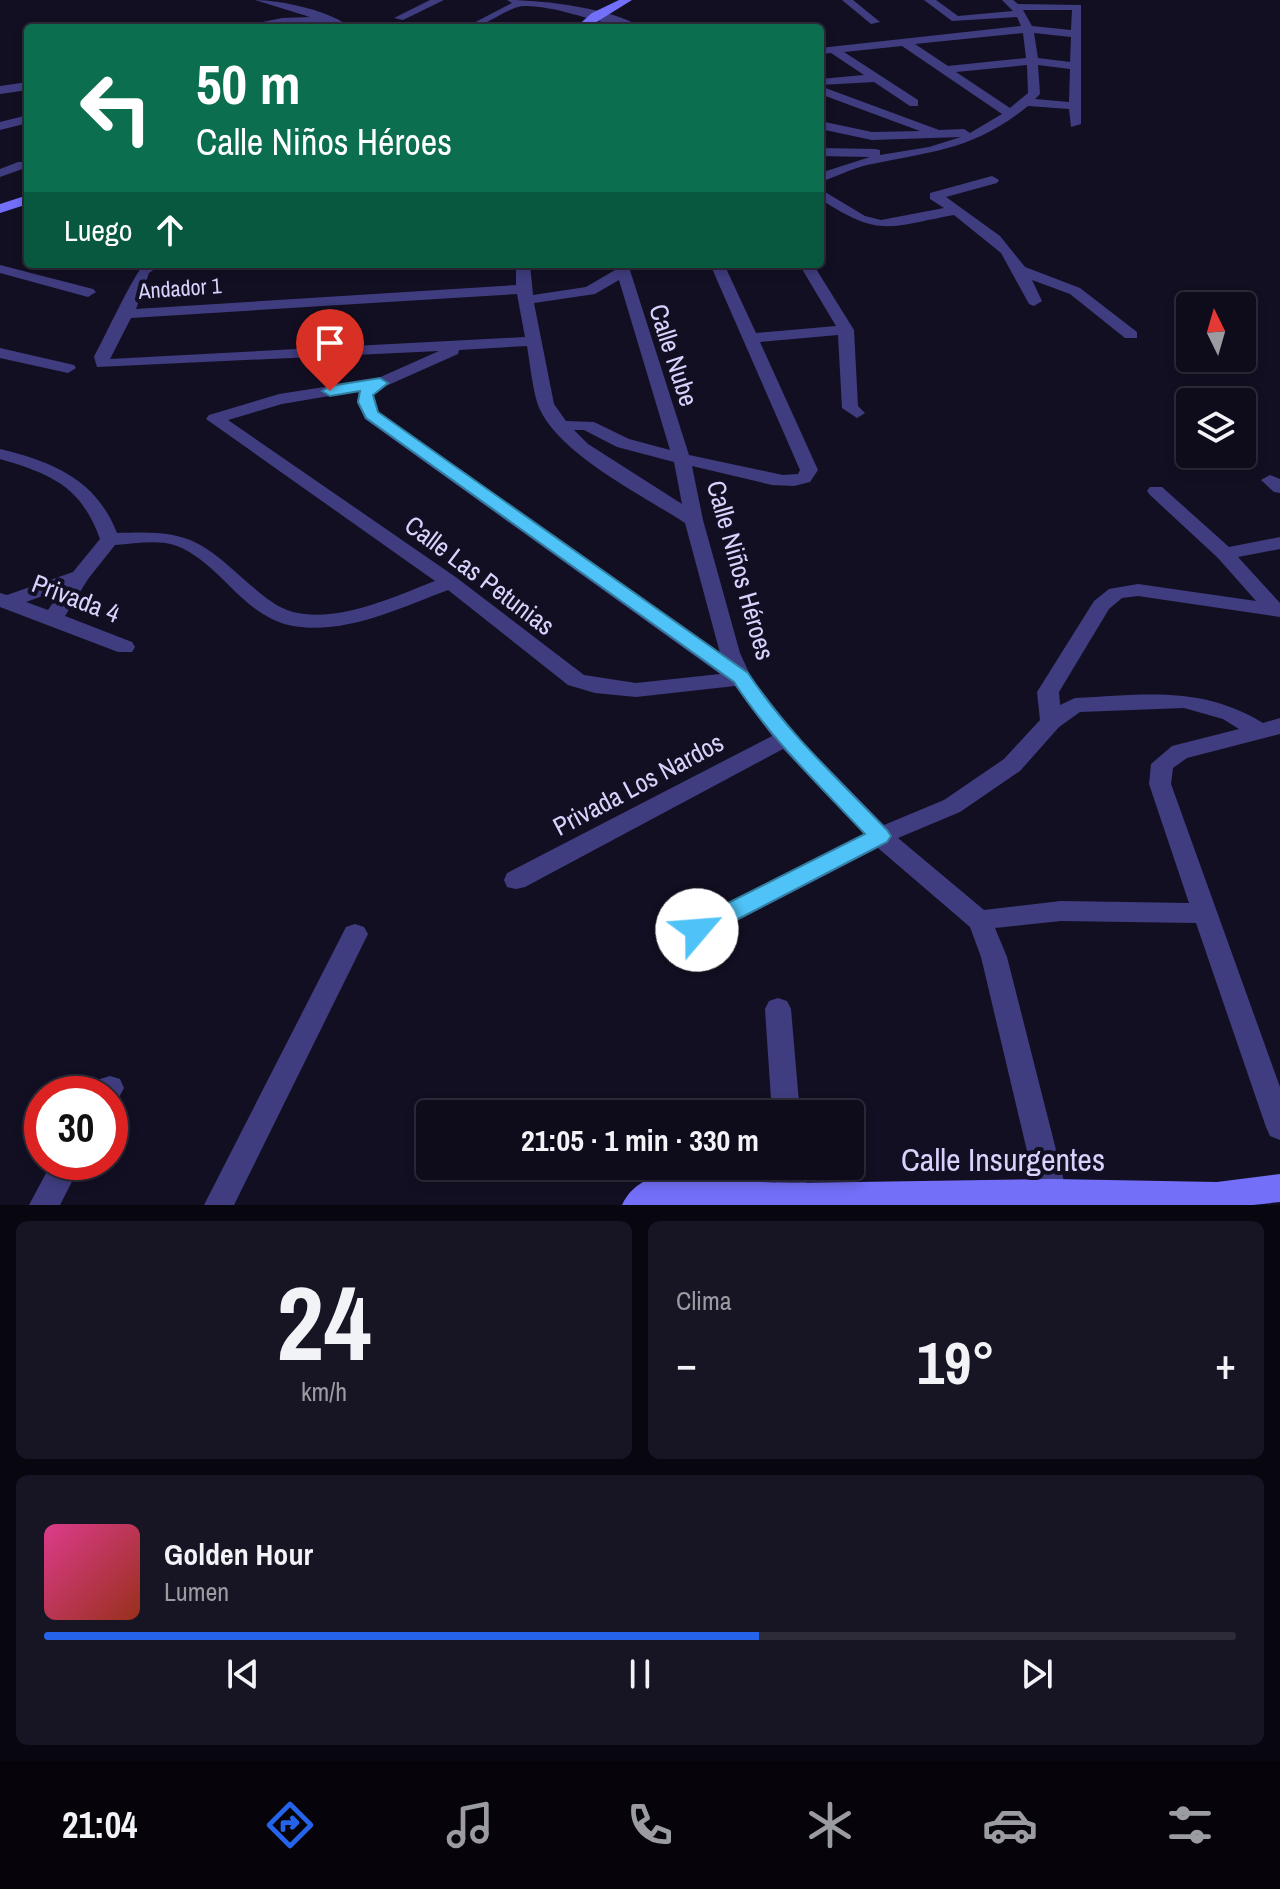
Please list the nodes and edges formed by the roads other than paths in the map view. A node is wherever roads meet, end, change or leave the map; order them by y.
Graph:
1 (260, 0) edge
2 (439, 0) edge
3 (627, 0) edge
4 (847, 0) edge
5 (929, 0) edge
6 (1007, 0) edge
7 (520, 1) edge
8 (1020, 10) junction
9 (596, 15) junction
10 (399, 18) dead end
11 (332, 20) junction
12 (875, 22) dead end
13 (284, 24) edge
14 (339, 24) edge
15 (481, 24) edge
16 (585, 24) edge
17 (624, 24) edge
18 (1027, 29) junction
19 (1076, 34) junction
20 (904, 42) junction
21 (834, 50) junction
22 (824, 51) edge
23 (1032, 61) junction
24 (1075, 66) junction
25 (945, 70) junction
26 (876, 78) junction
27 (824, 82) edge
28 (24, 87) edge
29 (0, 90) edge
30 (824, 91) edge
31 (1026, 102) junction
32 (914, 103) dead end
33 (1074, 106) junction
34 (1012, 115) junction
35 (24, 120) edge
36 (1075, 124) dead end
37 (0, 126) edge
38 (824, 126) edge
39 (980, 132) junction
40 (940, 134) junction
41 (824, 152) edge
42 (887, 156) junction
43 (23, 165) dead end
44 (0, 173) edge
45 (824, 176) edge
46 (992, 180) dead end
47 (824, 196) edge
48 (24, 200) edge
49 (0, 209) edge
50 (956, 210) junction
51 (148, 268) edge
52 (523, 268) edge
53 (622, 268) edge
54 (719, 268) edge
55 (808, 268) edge
56 (0, 269) edge
57 (1022, 271) junction
58 (88, 292) dead end
59 (525, 294) junction
60 (1034, 301) dead end
61 (126, 314) junction
62 (846, 330) junction
63 (1131, 335) dead end
64 (752, 338) junction
65 (534, 341) junction
66 (464, 346) junction
67 (0, 353) edge
68 (68, 368) dead end
69 (380, 383) junction
70 (857, 413) dead end
71 (561, 427) junction
72 (0, 454) edge
73 (682, 459) junction
74 (1156, 491) dead end
75 (694, 520) junction
76 (110, 539) junction
77 (1280, 543) edge
78 (1225, 554) junction
79 (80, 576) junction
80 (450, 582) junction
81 (3, 601) edge
82 (1276, 609) edge
83 (53, 619) junction
84 (125, 647) dead end
85 (741, 678) junction
86 (1051, 722) junction
87 (1269, 728) edge
88 (786, 738) junction
89 (880, 836) junction
90 (516, 880) dead end
91 (1205, 913) junction
92 (980, 921) junction
93 (697, 930) dead end
94 (355, 934) dead end
95 (778, 1009) dead end
96 (785, 1100) edge
97 (1280, 1127) edge
98 (58, 1180) edge
99 (791, 1180) edge
100 (1280, 1188) edge
101 (1052, 1193) junction
102 (793, 1201) edge
103 (44, 1205) edge
104 (219, 1205) edge
105 (637, 1205) edge

1 - 11 street
2 - 10 street
3 - 9 street
4 - 12 street
5 - 8 street
6 - 8 street
7 - 9 street
7 - 15 street
8 - 18 street
8 - 19 street
9 - 16 street
9 - 17 street
11 - 13 street
11 - 14 street
18 - 19 street
18 - 20 street
18 - 23 street
19 - 24 street
20 - 21 street
20 - 25 street
21 - 22 street
21 - 26 street
23 - 24 street
23 - 25 street
23 - 31 street
24 - 33 street
25 - 34 street
26 - 27 street
26 - 32 street
28 - 29 street
30 - 40 street
31 - 33 street
31 - 34 street
33 - 36 street
34 - 39 street
35 - 37 street
38 - 40 street
39 - 40 street
39 - 42 street
41 - 42 street
42 - 45 street
43 - 44 street
46 - 50 street
47 - 50 street
48 - 49 street
50 - 57 street
51 - 61 street
52 - 59 street
53 - 59 street, Andador 1
53 - 73 street, Calle Nube
54 - 64 street
55 - 62 street
56 - 58 street
57 - 60 street
57 - 63 street
59 - 61 street, Andador 1
59 - 65 street
61 - 66 street
62 - 64 street
62 - 70 street
64 - 73 street
65 - 66 street
65 - 71 street
66 - 69 street
67 - 68 street
69 - 80 street, Calle Las Petunias
69 - 85 street
71 - 73 street
71 - 75 street
72 - 76 street
73 - 75 street, Calle Niños Héroes
74 - 78 street
75 - 85 street, Calle Niños Héroes
76 - 79 street
76 - 80 street
77 - 78 street
78 - 82 street
79 - 81 street
79 - 83 street
80 - 85 street, Calle Las Petunias
81 - 83 street, Privada 4
82 - 86 street
83 - 84 street, Privada 4
85 - 88 street, Calle Niños Héroes
86 - 87 street
86 - 89 street
87 - 91 street
88 - 89 street, Calle Niños Héroes
88 - 90 street, Privada Los Nardos
89 - 92 street, Calle Niños Héroes
89 - 93 street
91 - 92 street
91 - 97 street
92 - 101 street, Calle Niños Héroes
94 - 104 street
95 - 96 street
98 - 103 street
99 - 102 street
100 - 101 street, Calle Insurgentes
101 - 102 street, Calle Insurgentes
102 - 105 street, Calle Insurgentes

